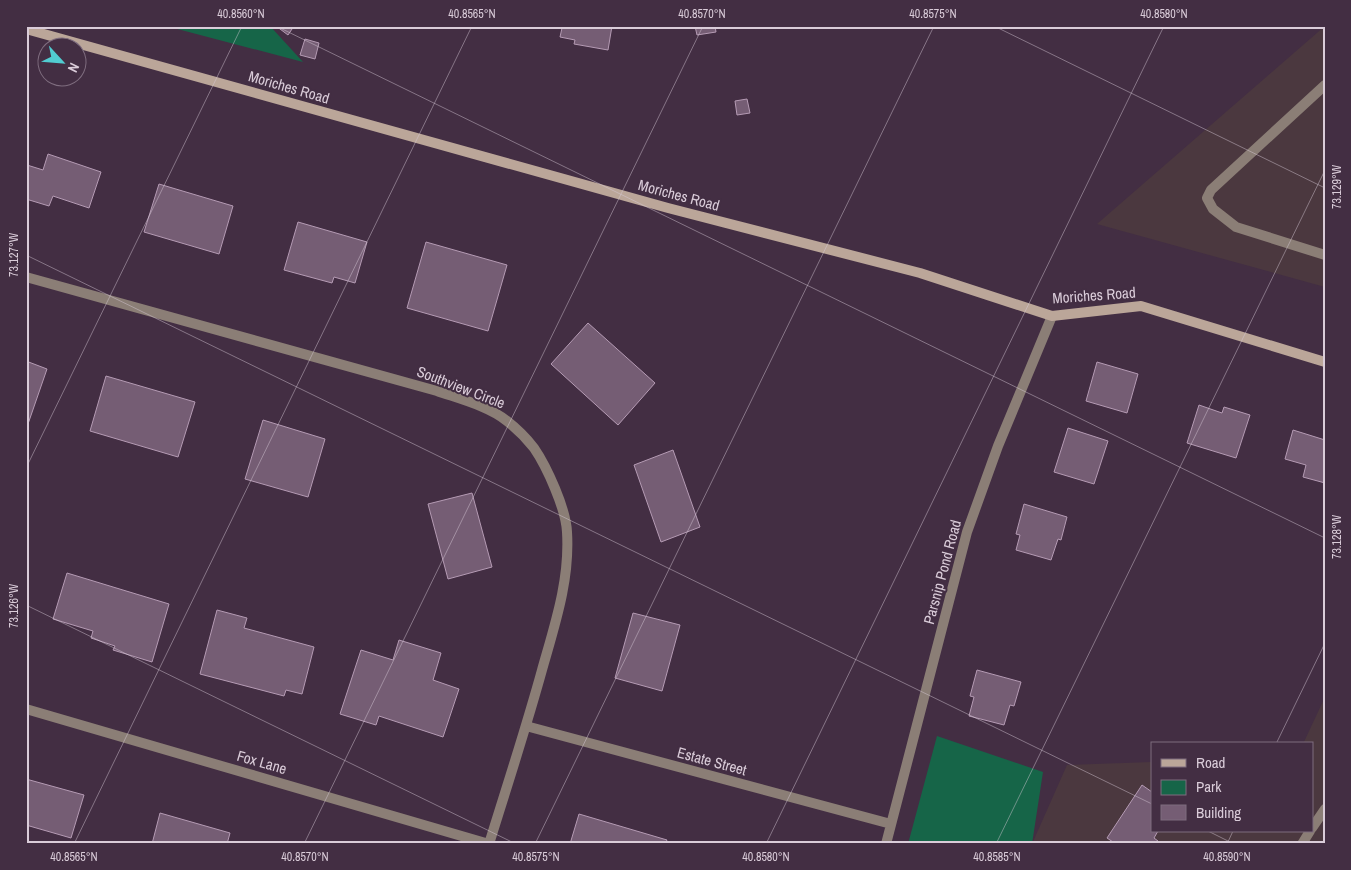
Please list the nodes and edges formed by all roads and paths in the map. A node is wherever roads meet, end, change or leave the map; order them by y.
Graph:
1 (26, 29) edge
2 (1325, 85) edge
3 (1325, 254) edge
4 (26, 277) edge
5 (1052, 316) junction
6 (1325, 362) edge
7 (26, 709) edge
8 (526, 726) junction
9 (1325, 809) edge
10 (891, 824) junction
11 (1314, 825) edge
12 (1309, 832) edge
13 (489, 844) edge
14 (886, 844) edge
15 (1302, 844) edge

1 - 5 street, Moriches Road
2 - 3 street
4 - 8 street, Southview Circle
5 - 6 street, Moriches Road
5 - 10 street, Parsnip Pond Road
7 - 13 street, Fox Lane
8 - 10 street, Estate Street
8 - 13 street, Southview Circle
9 - 11 street
10 - 14 street, Parsnip Pond Road
12 - 15 street

